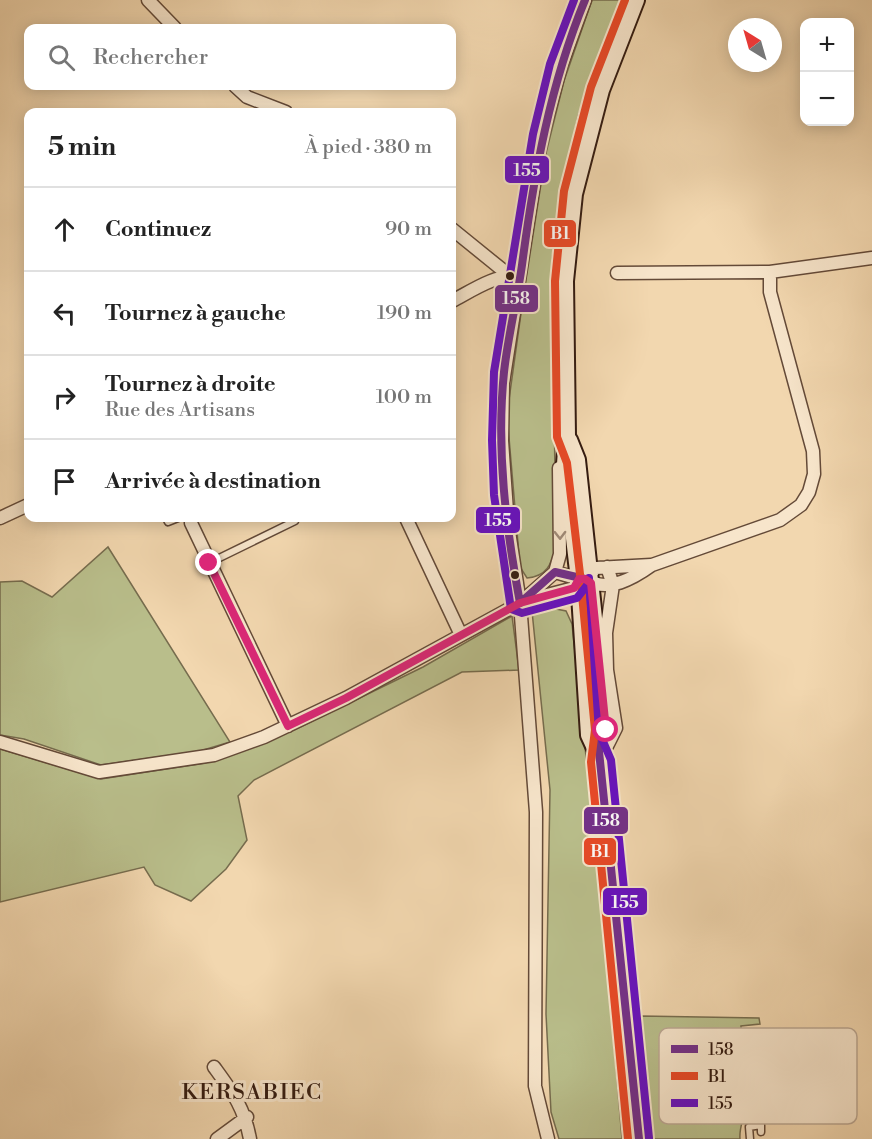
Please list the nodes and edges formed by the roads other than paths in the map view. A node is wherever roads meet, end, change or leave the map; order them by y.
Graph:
1 (149, 0) edge
2 (585, 0) edge
3 (636, 0) edge
4 (171, 24) edge
5 (239, 90) edge
6 (276, 108) edge
7 (456, 232) edge
8 (872, 258) edge
9 (770, 272) junction
10 (617, 273) dead end
11 (515, 277) junction
12 (456, 299) edge
13 (567, 436) junction
14 (24, 507) edge
15 (0, 518) edge
16 (191, 522) edge
17 (294, 522) edge
18 (408, 522) edge
19 (209, 563) junction
20 (652, 566) junction
21 (608, 567) junction
22 (555, 572) junction
23 (587, 579) junction
24 (613, 585) junction
25 (520, 603) junction
26 (461, 635) junction
27 (288, 726) junction
28 (0, 742) edge
29 (601, 761) junction
30 (214, 1067) dead end
31 (247, 1117) junction
32 (760, 1124) edge
33 (217, 1139) edge
34 (250, 1139) edge
35 (548, 1139) edge
36 (639, 1139) edge
37 (750, 1139) edge

1 - 4 street
2 - 11 street
3 - 13 main road
5 - 6 street
7 - 11 street
8 - 9 street
9 - 10 street
9 - 20 street
11 - 12 street
11 - 25 street
13 -> 22 street
13 - 23 main road
14 - 15 street
16 - 19 street
17 - 19 lane
18 - 26 street
19 - 27 street
20 - 21 street
20 - 24 street
21 - 23 street
21 - 24 street
22 - 23 street
22 - 25 street
23 - 24 street
23 - 25 street
23 - 29 main road
24 - 29 street
25 - 26 street
25 - 35 street
26 - 27 street
27 - 28 street
29 - 36 main road
30 - 31 street
31 - 33 street
31 - 34 street
32 - 37 lane

